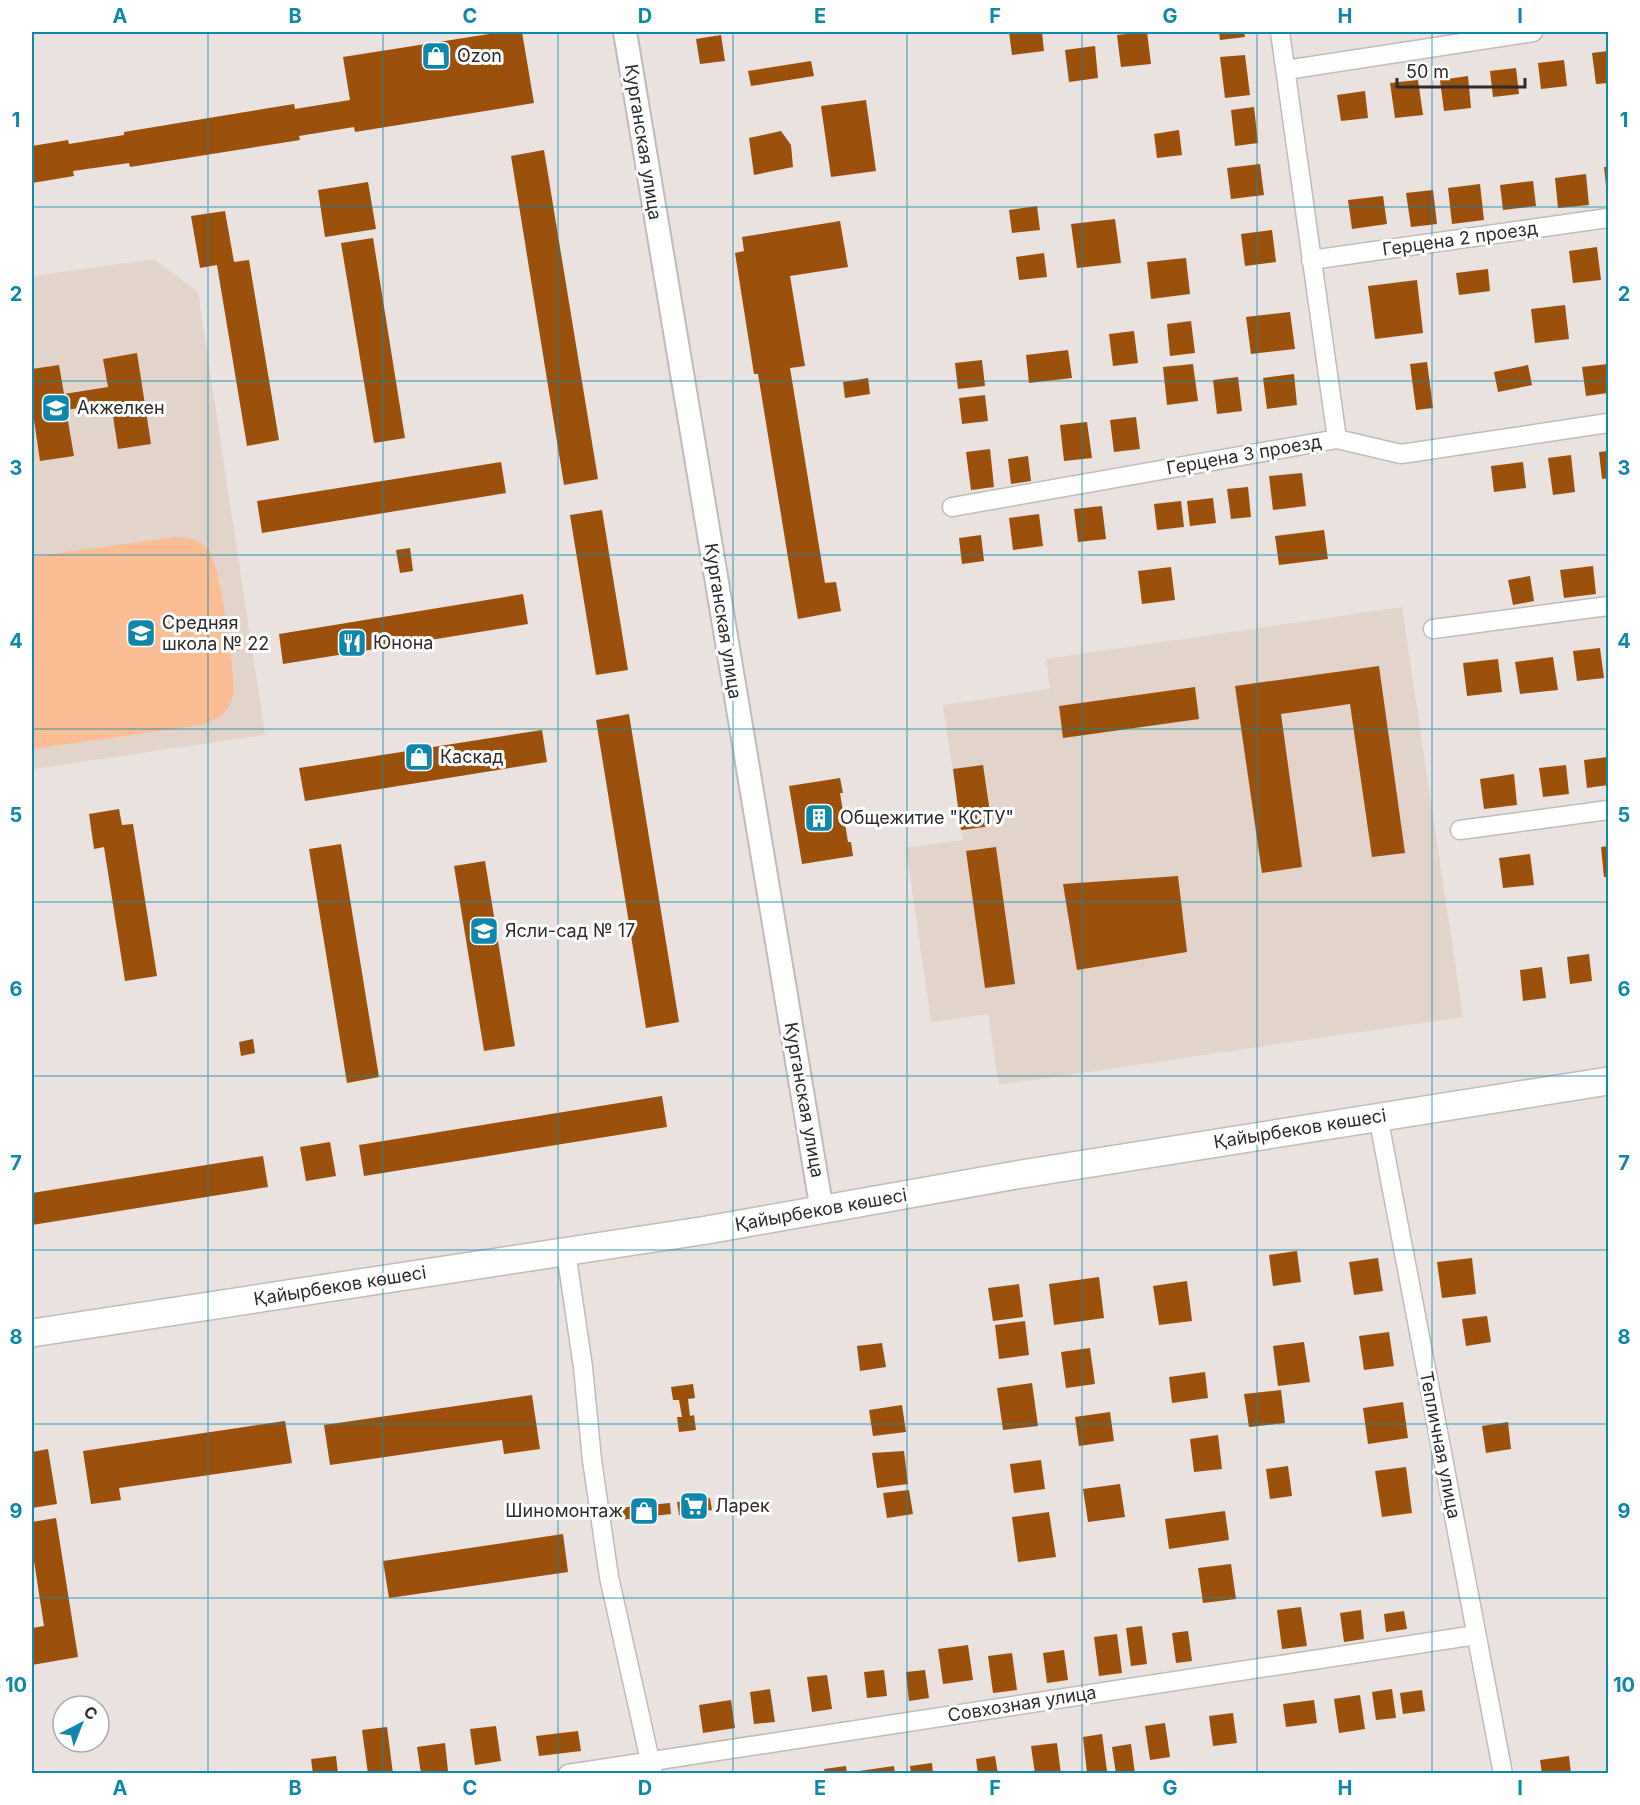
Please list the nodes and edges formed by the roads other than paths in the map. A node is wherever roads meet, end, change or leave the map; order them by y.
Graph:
1 (625, 32) edge
2 (1280, 32) edge
3 (1533, 32) edge
4 (1286, 70) junction
5 (1608, 218) edge
6 (1311, 260) junction
7 (1608, 423) edge
8 (1337, 439) junction
9 (952, 507) dead end
10 (1608, 606) edge
11 (1432, 629) dead end
12 (1608, 810) edge
13 (1460, 830) dead end
14 (1608, 1081) edge
15 (1378, 1116) junction
16 (822, 1211) junction
17 (566, 1252) junction
18 (32, 1333) edge
19 (1476, 1635) junction
20 (652, 1767) edge
21 (568, 1773) edge
22 (1503, 1773) edge

1 - 16 street, Курганская улица
2 - 4 street
3 - 4 street
4 - 6 street
5 - 6 street, Герцена 2 проезд
6 - 8 street
7 - 8 street, Герцена 3 проезд
8 - 9 street, Герцена 3 проезд
10 - 11 street
12 - 13 street
14 - 15 main road, Қайырбеков көшесі
15 - 16 main road, Қайырбеков көшесі
15 - 19 street, Тепличная улица
16 - 17 main road, Қайырбеков көшесі
17 - 18 main road, Қайырбеков көшесі
17 - 20 street
19 - 20 street, Совхозная улица
19 - 22 street, Тепличная улица
20 - 21 street, Совхозная улица

